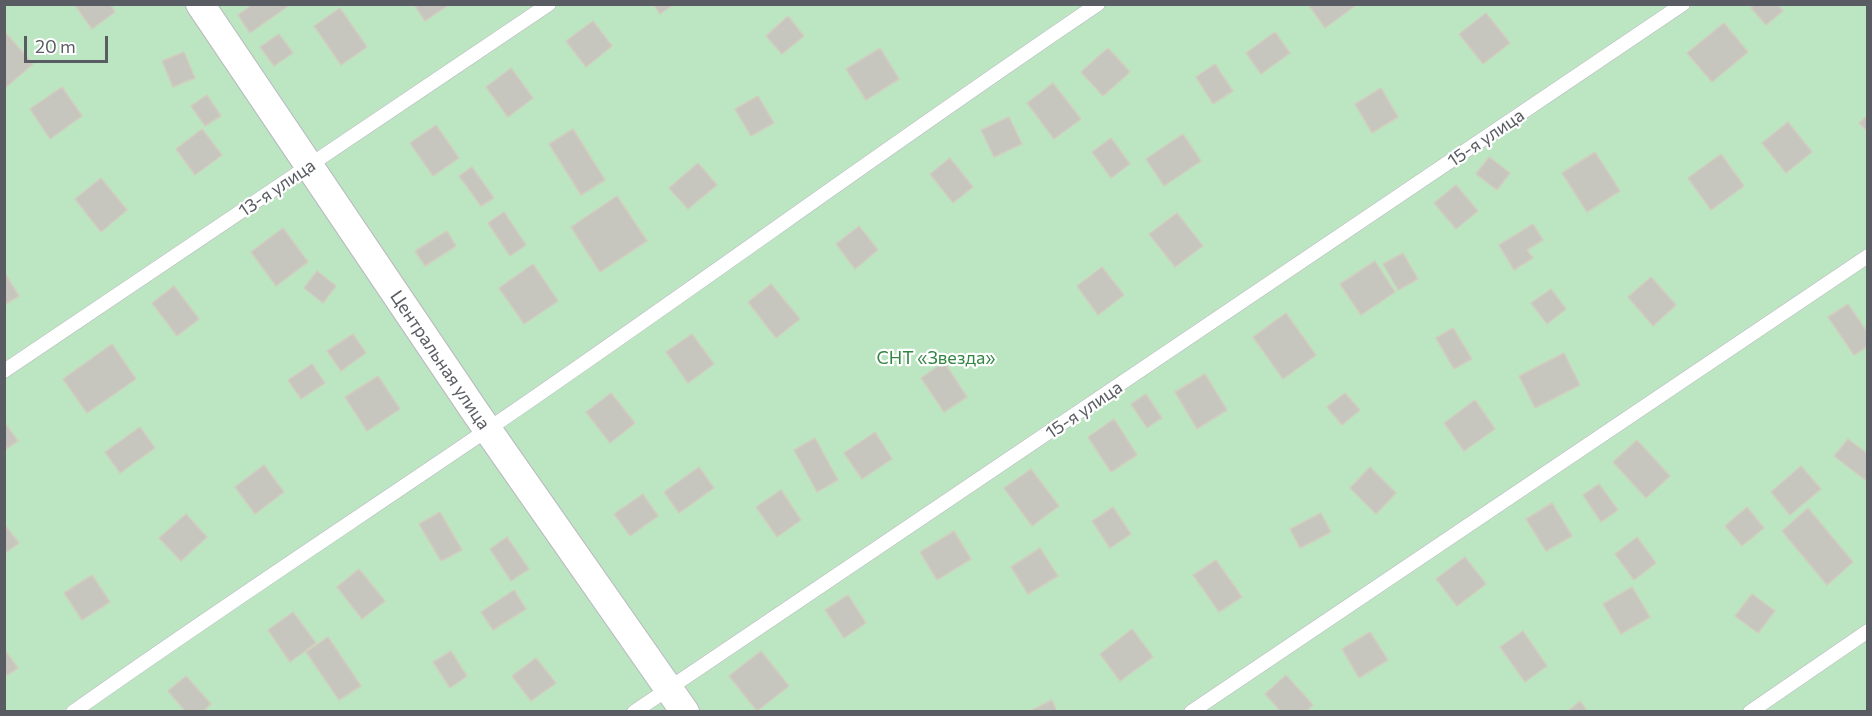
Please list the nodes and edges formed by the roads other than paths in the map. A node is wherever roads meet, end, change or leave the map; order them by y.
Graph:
1 (200, 4) edge
2 (549, 4) edge
3 (1098, 4) edge
4 (1683, 4) edge
5 (309, 166) junction
6 (1868, 256) edge
7 (4, 371) edge
8 (488, 430) junction
9 (1868, 631) edge
10 (677, 700) edge
11 (73, 711) edge
12 (634, 711) edge
13 (1191, 711) edge
14 (1750, 711) edge

1 - 5 street, Центральная улица
2 - 5 lane, 13-я улица
3 - 8 lane
4 - 10 lane, 15-я улица
5 - 7 lane, 13-я улица
5 - 8 street, Центральная улица
6 - 13 lane
8 - 10 street, Центральная улица
8 - 11 lane
9 - 14 lane
10 - 12 lane, 15-я улица

